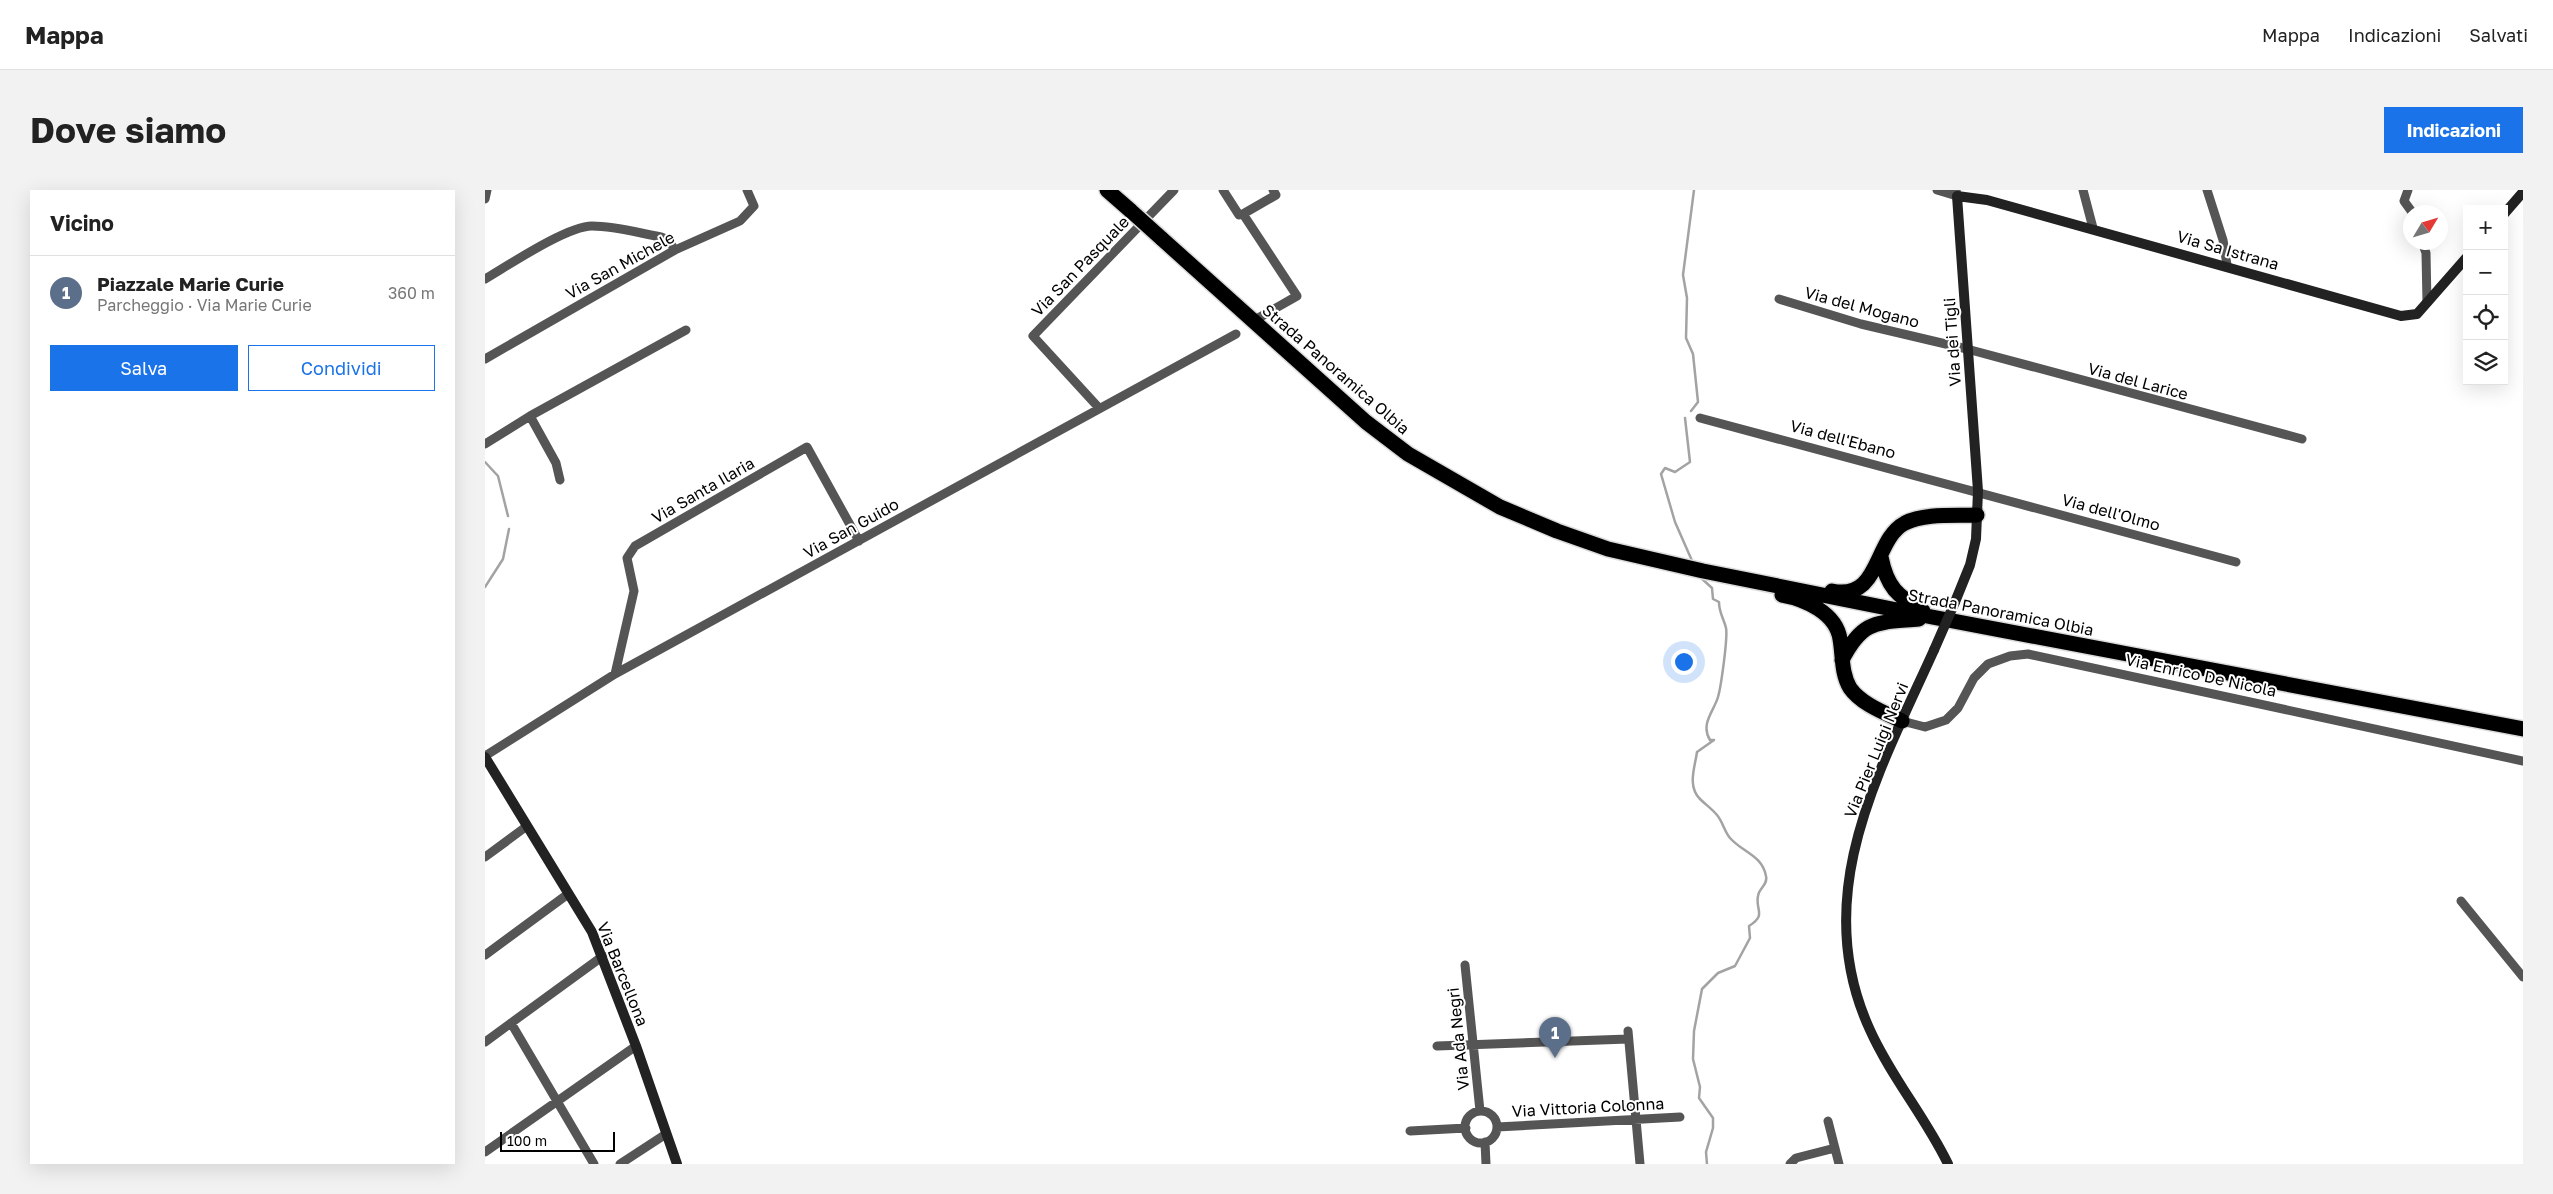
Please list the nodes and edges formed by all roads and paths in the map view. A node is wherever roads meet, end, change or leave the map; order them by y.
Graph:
1 (487, 190) edge
2 (747, 190) edge
3 (1107, 190) edge
4 (1174, 190) edge
5 (1223, 190) edge
6 (1273, 190) edge
7 (1937, 190) edge
8 (2083, 190) edge
9 (2207, 190) edge
10 (2407, 190) edge
11 (1957, 193) edge
12 (2520, 194) edge
13 (485, 199) edge
14 (2407, 205) edge
15 (2508, 209) edge
16 (1243, 214) junction
17 (2093, 228) junction
18 (675, 250) junction
19 (2425, 250) edge
20 (2463, 262) edge
21 (2227, 265) junction
22 (485, 279) edge
23 (1779, 299) dead end
24 (2427, 303) junction
25 (1253, 321) junction
26 (686, 330) dead end
27 (1235, 334) dead end
28 (1967, 349) junction
29 (485, 359) edge
30 (1099, 408) junction
31 (530, 416) junction
32 (1700, 418) dead end
33 (2302, 439) dead end
34 (485, 444) edge
35 (560, 480) dead end
36 (1978, 491) junction
37 (1977, 515) junction
38 (859, 541) junction
39 (1881, 557) junction
40 (2237, 562) dead end
41 (1744, 579) junction
42 (1764, 583) junction
43 (1933, 617) junction
44 (1842, 660) junction
45 (615, 674) junction
46 (1902, 721) junction
47 (2523, 729) edge
48 (485, 756) edge
49 (2523, 761) edge
50 (527, 826) junction
51 (485, 856) edge
52 (568, 894) junction
53 (2461, 901) dead end
54 (485, 955) edge
55 (603, 956) junction
56 (1465, 965) dead end
57 (2523, 977) edge
58 (511, 1024) junction
59 (485, 1042) edge
60 (1473, 1043) junction
61 (636, 1046) junction
62 (1437, 1046) dead end
63 (557, 1102) junction
64 (1480, 1111) junction
65 (1680, 1117) dead end
66 (1636, 1120) junction
67 (1828, 1121) dead end
68 (1497, 1127) junction
69 (1465, 1128) junction
70 (1410, 1131) dead end
71 (666, 1134) junction
72 (1485, 1142) junction
73 (1835, 1148) junction
74 (485, 1152) edge
75 (1946, 1161) edge
76 (594, 1164) edge
77 (620, 1164) edge
78 (677, 1164) edge
79 (1486, 1164) edge
80 (1640, 1164) edge
81 (1790, 1164) edge
82 (1839, 1164) edge

1 - 13 street
2 - 18 street, Via San Michele
3 - 25 highway, Strada Panoramica Olbia, bridge
4 - 30 street, Via San Pasquale
5 - 16 street
6 - 16 street
7 - 11 street
8 - 17 street
9 - 21 street
10 - 14 street
11 - 17 street, Via Sa Istrana
11 - 28 street, Via dei Tigli
12 - 15 street
16 - 25 street
17 - 21 street, Via Sa Istrana
18 - 22 street
18 - 29 street, Via San Michele
19 - 24 street
20 - 24 street, Via Sa Istrana
21 - 24 street, Via Sa Istrana
23 - 28 street, Via del Mogano
25 - 41 highway, Strada Panoramica Olbia
26 - 31 street
27 - 30 street, Via San Guido
28 - 33 street, Via del Larice
28 - 36 street, Via dei Tigli
30 - 38 street, Via San Guido
31 - 34 street
31 - 35 street
32 - 36 street, Via dell'Ebano
36 - 37 street, Via Pier Luigi Nervi
36 - 40 street, Via dell'Olmo
37 - 39 highway
37 - 46 street, Via Pier Luigi Nervi, bridge
38 - 45 street, Via San Guido
38 - 45 street, Via Santa Ilaria
39 - 42 highway
39 - 43 highway
41 - 42 highway, Strada Panoramica Olbia
41 - 44 highway
42 - 43 highway, Strada Panoramica Olbia
43 - 44 highway
43 - 47 highway, Strada Panoramica Olbia
44 - 46 highway
45 - 48 street, Via San Guido
46 - 49 street, Via Enrico De Nicola
46 - 75 street, Via Pier Luigi Nervi
48 - 50 street, Via Barcellona
50 - 51 street
50 - 52 street, Via Barcellona
52 - 54 street
52 - 55 street, Via Barcellona
53 - 57 street
55 - 58 street
55 - 61 street, Via Barcellona
56 - 60 street, Via Ada Negri
58 - 59 street
58 - 63 street
60 - 62 street
60 - 64 street, Via Ada Negri
60 - 66 street
61 - 63 street
61 - 71 street, Via Barcellona
63 - 74 street
63 - 76 street
64 - 68 street
64 - 69 street
65 - 66 street, Via Vittoria Colonna
66 - 68 street, Via Vittoria Colonna
66 - 80 street
67 - 73 street
68 - 72 street
69 - 70 street
69 - 72 street
71 - 77 street
71 - 78 street, Via Barcellona
72 - 79 street
73 - 81 street
73 - 82 street

